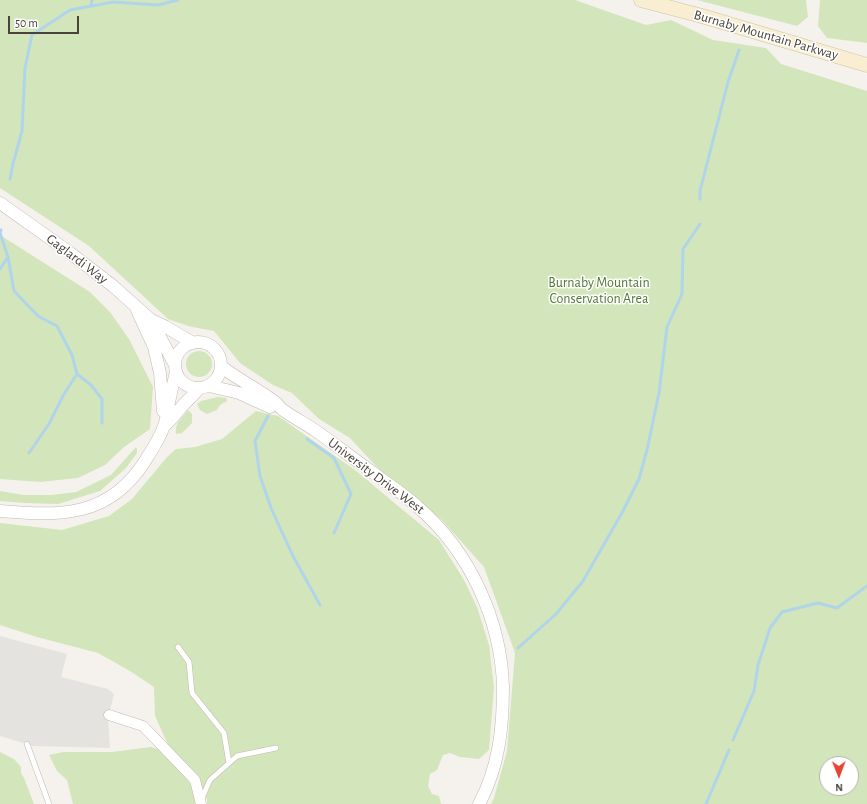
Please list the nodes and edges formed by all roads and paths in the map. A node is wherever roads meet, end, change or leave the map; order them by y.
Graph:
1 (641, 0) edge
2 (867, 65) edge
3 (0, 203) edge
4 (135, 305) junction
5 (151, 320) junction
6 (193, 343) junction
7 (222, 367) junction
8 (175, 368) junction
9 (204, 387) junction
10 (283, 410) junction
11 (164, 426) junction
12 (0, 510) edge
13 (178, 647) dead end
14 (109, 715) dead end
15 (27, 744) dead end
16 (276, 748) dead end
17 (229, 763) junction
18 (201, 802) edge
19 (49, 804) edge
20 (479, 804) edge

1 - 2 main road, Burnaby Mountain Parkway
3 - 4 street, Gaglardi Way
4 - 5 street, Gaglardi Way
4 - 11 street
5 - 6 street, Gaglardi Way
5 - 8 street, Gaglardi Way
6 - 7 street
6 - 8 street
7 - 9 street
7 - 10 street, University Drive West
8 - 9 street
8 - 11 street
9 - 10 street, University Drive West
9 - 11 street
10 - 20 street, University Drive West
11 - 12 street
13 - 17 lane
14 - 18 street
15 - 19 lane
16 - 17 lane
17 - 18 lane

